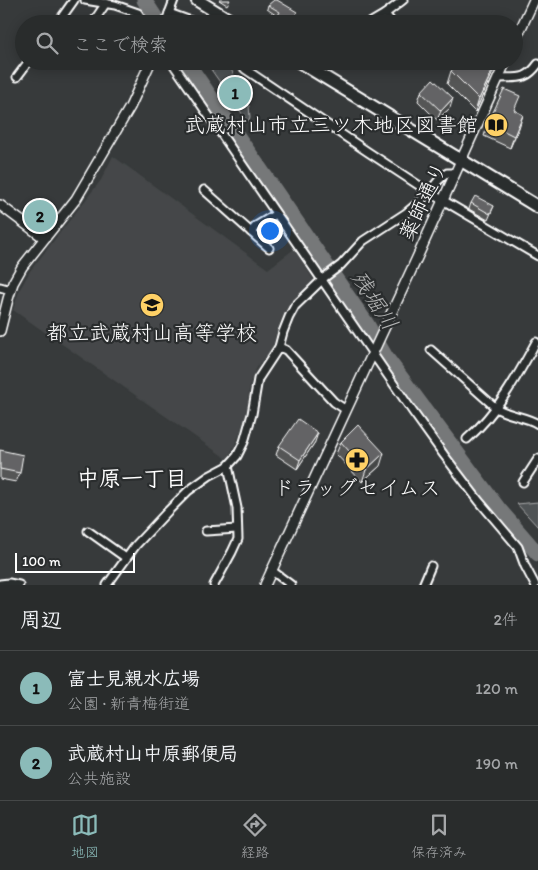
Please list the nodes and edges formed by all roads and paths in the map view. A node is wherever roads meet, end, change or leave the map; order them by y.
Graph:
1 (74, 0) edge
2 (84, 0) edge
3 (174, 0) edge
4 (197, 0) edge
5 (403, 0) edge
6 (534, 0) edge
7 (106, 3) junction
8 (169, 14) joint
9 (385, 14) edge
10 (63, 15) edge
11 (98, 15) edge
12 (139, 15) edge
13 (172, 15) edge
14 (221, 15) edge
15 (523, 24) edge
16 (538, 64) edge
17 (22, 70) edge
18 (147, 70) edge
19 (177, 70) edge
20 (246, 70) edge
21 (320, 70) edge
22 (502, 70) edge
23 (17, 77) dead end
24 (498, 78) junction
25 (461, 160) junction
26 (455, 173) junction
27 (204, 190) dead end
28 (429, 192) junction
29 (442, 200) junction
30 (0, 205) edge
31 (538, 207) edge
32 (276, 214) junction
33 (251, 232) junction
34 (44, 238) junction
35 (268, 248) dead end
36 (538, 256) edge
37 (323, 279) junction
38 (0, 287) edge
39 (11, 290) junction
40 (0, 331) edge
41 (536, 342) dead end
42 (279, 347) junction
43 (431, 350) dead end
44 (373, 352) junction
45 (496, 408) junction
46 (346, 410) junction
47 (538, 424) edge
48 (467, 439) dead end
49 (538, 459) edge
50 (228, 466) junction
51 (523, 482) dead end
52 (237, 529) junction
53 (88, 530) dead end
54 (206, 531) dead end
55 (126, 558) junction
56 (431, 566) dead end
57 (271, 570) junction
58 (0, 584) edge
59 (20, 585) edge
60 (107, 585) edge
61 (214, 585) edge
62 (265, 585) edge
63 (291, 585) edge
64 (422, 585) edge
65 (535, 585) edge

1 - 10 street
2 - 7 street
3 - 8 street
4 - 14 main road
5 - 9 street
6 - 15 street
7 - 11 street
7 - 12 street
8 - 13 street
16 - 24 street
17 - 23 street
18 - 34 street
19 - 32 street
20 - 28 street
21 - 25 main road
22 - 24 street, 薬師通り
24 - 25 street, 薬師通り
25 - 26 street, 薬師通り
25 - 31 main road
26 - 28 street
26 - 29 street, 薬師通り
27 - 33 street
28 - 29 street
28 - 37 street
29 - 36 street
29 - 44 street, 薬師通り
30 - 34 street
32 - 33 street
32 - 37 street
33 - 35 street
34 - 39 street
37 - 42 street
37 - 44 street
38 - 39 street
39 - 40 street
41 - 45 street
42 - 46 street
42 - 50 street
43 - 45 street
44 - 46 street, 薬師通り
44 - 65 street
45 - 47 street
45 - 48 street
46 - 57 street, 薬師通り
49 - 51 street
50 - 52 street
50 - 55 street
52 - 54 street
52 - 61 street
53 - 55 street
55 - 60 street
56 - 64 street
57 - 62 street, 薬師通り
57 - 63 street
58 - 59 street

